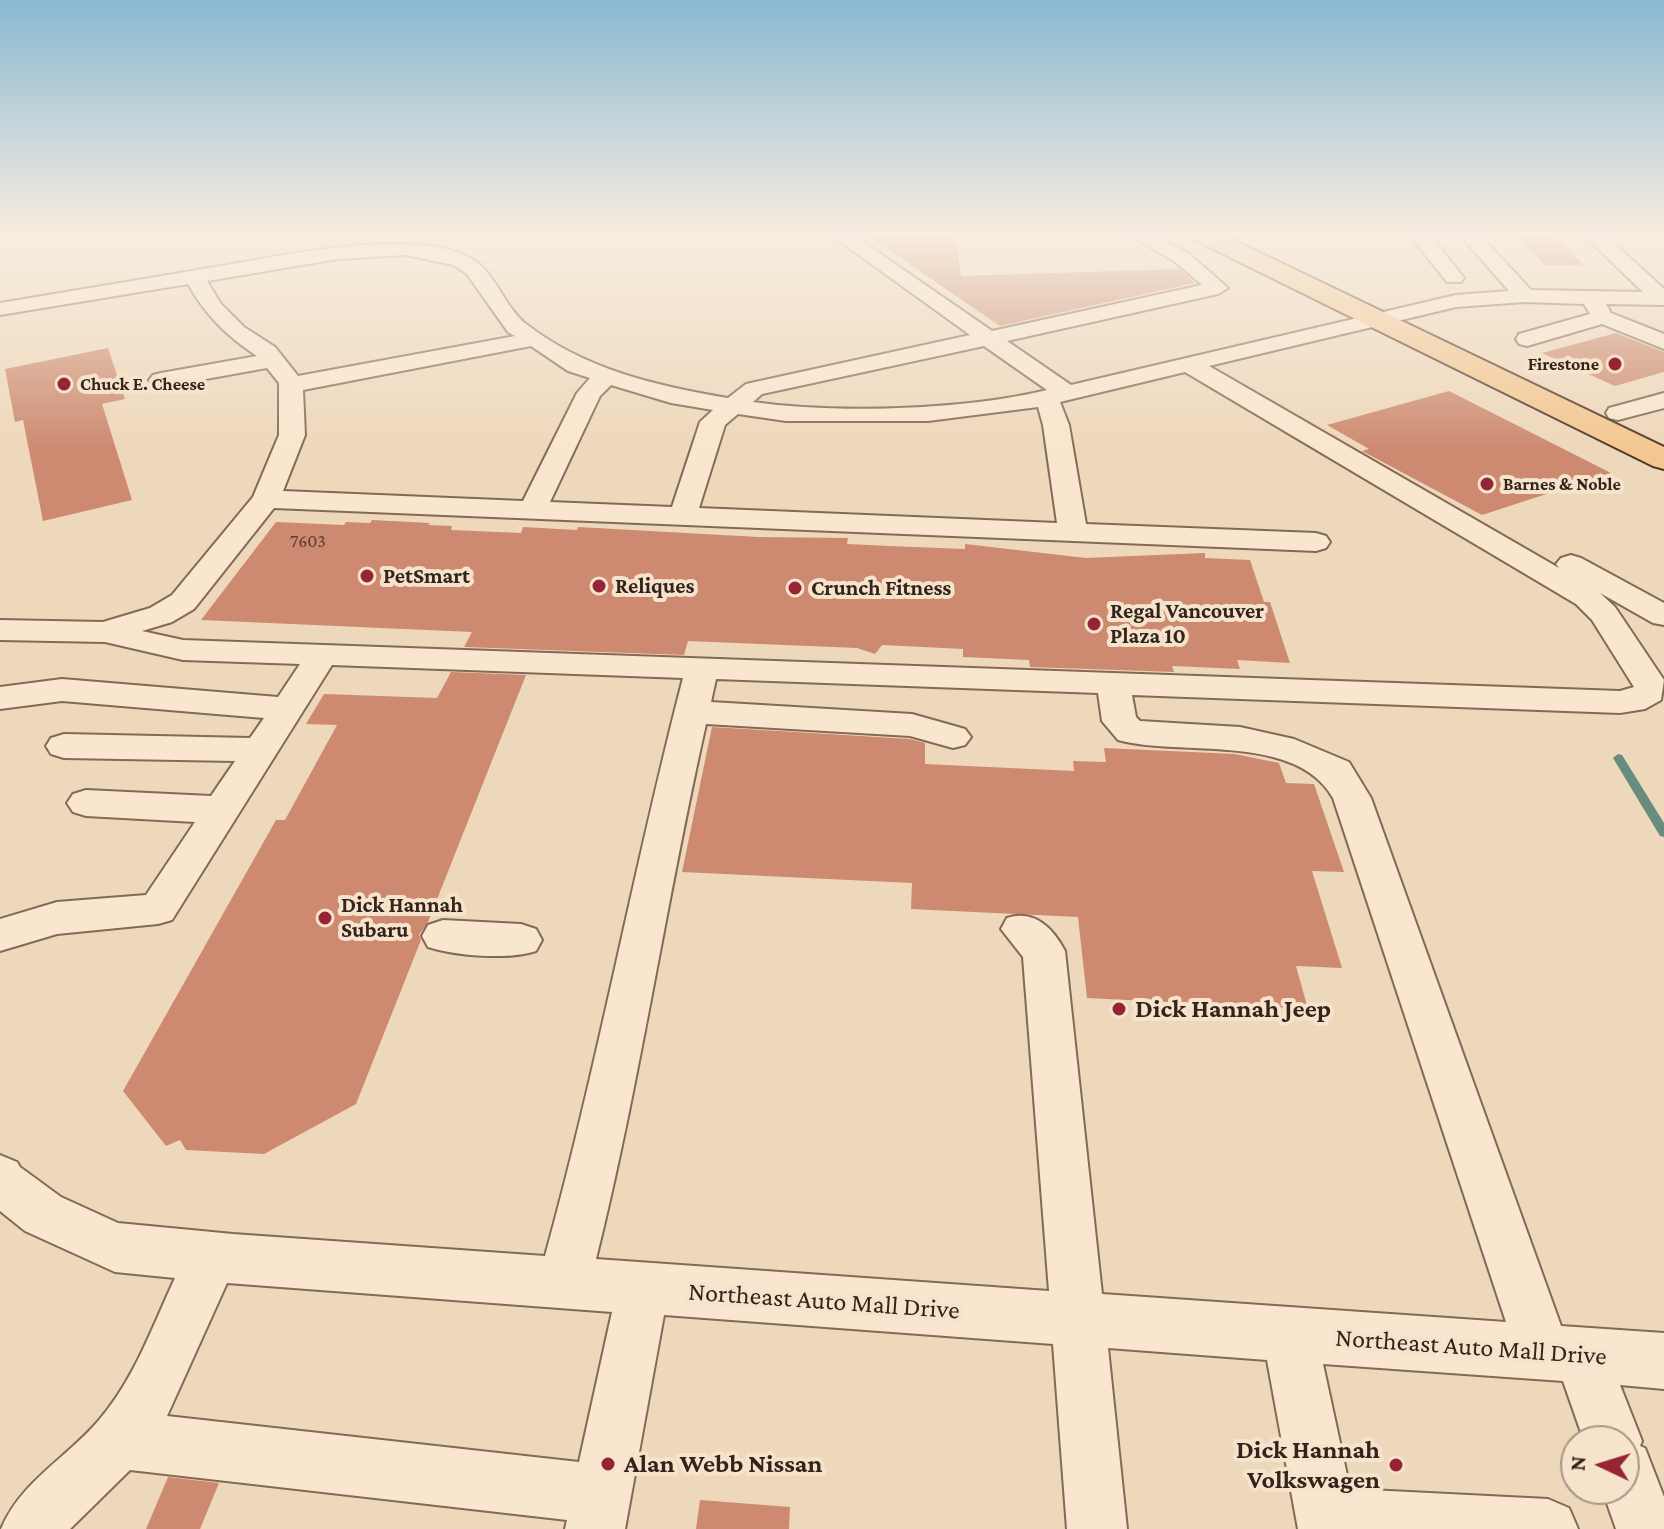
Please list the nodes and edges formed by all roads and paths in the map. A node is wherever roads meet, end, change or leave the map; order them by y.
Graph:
1 (63, 306) edge
2 (211, 306) edge
3 (501, 306) edge
4 (943, 306) edge
5 (1136, 306) edge
6 (1366, 306) edge
7 (1370, 306) edge
8 (1432, 306) edge
9 (1593, 306) edge
10 (1602, 306) edge
11 (1597, 307) junction
12 (0, 309) edge
13 (1388, 316) junction
14 (534, 339) junction
15 (990, 339) junction
16 (1527, 339) dead end
17 (1664, 342) edge
18 (273, 360) junction
19 (1188, 364) junction
20 (607, 375) junction
21 (161, 380) dead end
22 (291, 385) junction
23 (1057, 395) junction
24 (1664, 400) edge
25 (733, 405) junction
26 (1618, 413) junction
27 (1664, 435) edge
28 (1664, 459) edge
29 (266, 499) junction
30 (532, 510) junction
31 (683, 516) junction
32 (1073, 532) junction
33 (1316, 542) dead end
34 (1567, 561) dead end
35 (1664, 616) edge
36 (0, 630) edge
37 (105, 632) junction
38 (322, 655) junction
39 (1113, 684) junction
40 (697, 690) junction
41 (0, 698) edge
42 (288, 709) junction
43 (953, 737) dead end
44 (64, 746) dead end
45 (261, 750) junction
46 (86, 803) dead end
47 (222, 810) junction
48 (1022, 929) dead end
49 (0, 935) edge
50 (443, 936) dead end
51 (521, 940) dead end
52 (1, 1180) edge
53 (212, 1257) junction
54 (564, 1283) junction
55 (643, 1288) junction
56 (1078, 1319) junction
57 (1290, 1334) junction
58 (1562, 1354) junction
59 (1664, 1361) edge
60 (1604, 1425) edge
61 (120, 1440) junction
62 (1637, 1505) edge
63 (598, 1511) edge
64 (1327, 1524) edge
65 (31, 1529) edge
66 (1097, 1529) edge
67 (1548, 1529) edge
68 (1646, 1529) edge

1 - 12 street
2 - 18 street
3 - 14 street
4 - 15 street
5 - 15 street
6 - 13 main road
7 - 13 main road
8 - 13 street
9 - 11 street
10 - 11 street
11 - 16 street
11 - 17 street
13 - 19 street
13 - 26 main road
13 - 28 main road
14 - 20 street
14 - 22 street
15 - 23 street
15 - 25 street
18 - 21 street
18 - 22 street
19 - 23 street
19 - 39 street
20 - 25 street
20 - 30 street
22 - 29 street
23 - 25 street
23 - 32 street
24 - 26 street
25 - 31 street
26 - 27 main road
29 - 30 street
29 - 37 street
30 - 31 street
31 - 32 street
32 - 33 street
34 - 35 street
36 - 37 street
37 - 38 street
38 - 40 street
38 - 42 street
39 - 40 street
39 - 58 street
40 - 43 street
40 - 54 street
41 - 42 street
42 - 45 street
44 - 45 street
45 - 47 street
46 - 47 street
47 - 49 street
48 - 56 street
50 - 51 street
52 - 53 street, Northeast Auto Mall Drive
53 - 54 street, Northeast Auto Mall Drive
53 - 61 street
54 - 55 street, Northeast Auto Mall Drive
55 - 56 street, Northeast Auto Mall Drive
55 - 63 street
56 - 57 street, Northeast Auto Mall Drive
56 - 66 street
57 - 58 street, Northeast Auto Mall Drive
57 - 64 street
58 - 59 street, Northeast Auto Mall Drive
58 - 60 street
61 - 63 street
61 - 65 street
62 - 68 street
64 - 67 street

